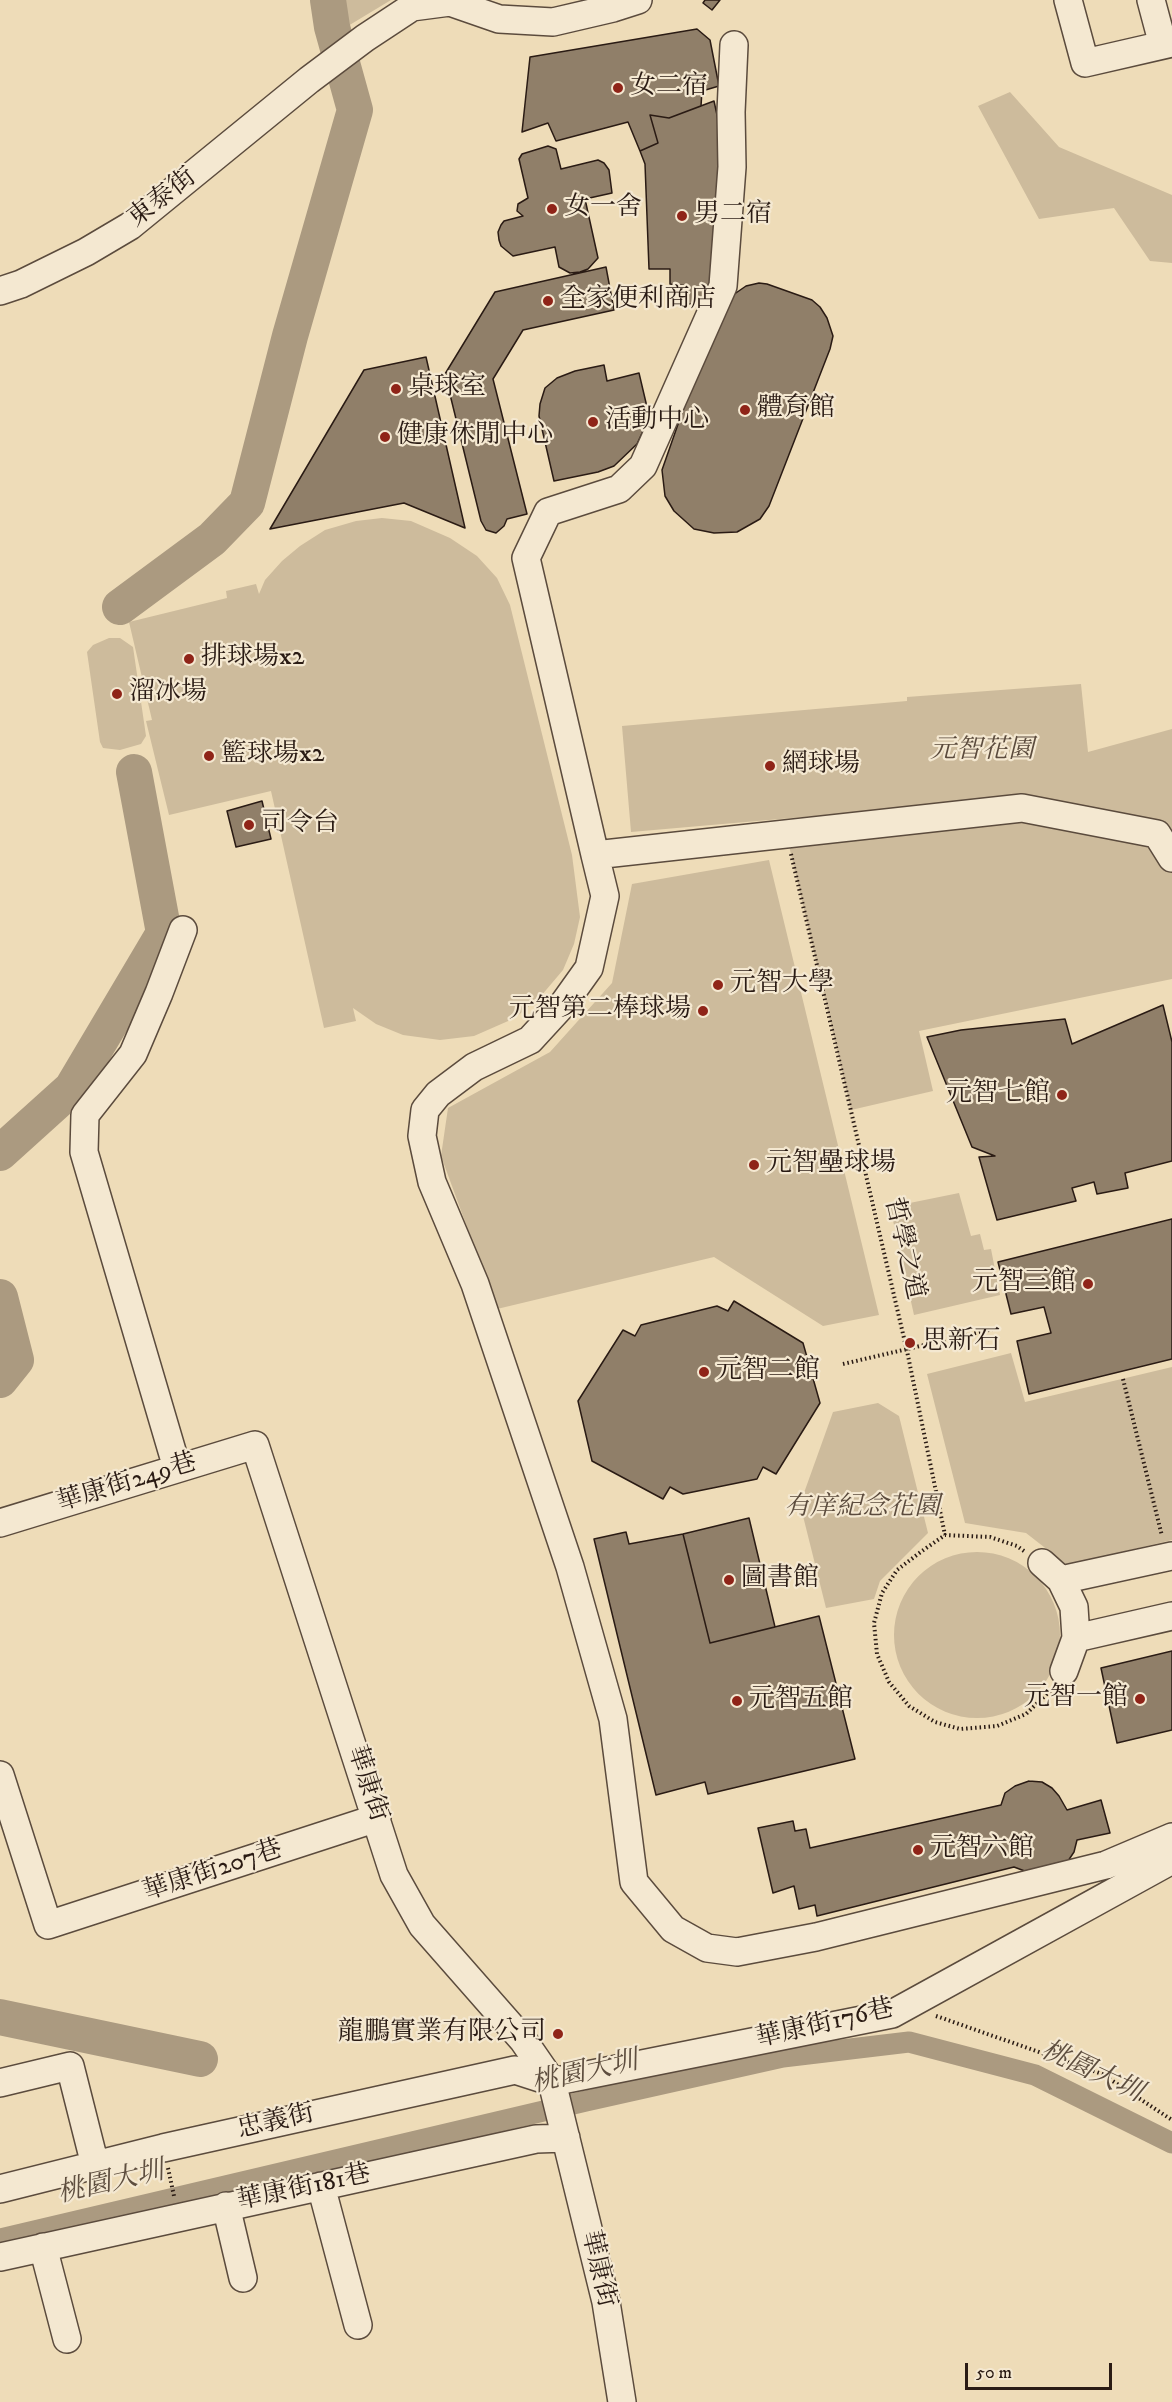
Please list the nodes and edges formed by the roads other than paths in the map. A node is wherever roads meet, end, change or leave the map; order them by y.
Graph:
1 (638, 0) edge
2 (1068, 0) edge
3 (1151, 0) edge
4 (450, 1) edge
5 (1168, 44) edge
6 (734, 45) dead end
7 (0, 291) edge
8 (595, 855) junction
9 (1172, 858) edge
10 (183, 930) dead end
11 (255, 1445) joint
12 (177, 1468) junction
13 (0, 1523) edge
14 (1169, 1556) edge
15 (1172, 1616) edge
16 (1076, 1638) junction
17 (1064, 1671) road end
18 (0, 1775) edge
19 (377, 1818) junction
20 (1172, 1837) edge
21 (1172, 1860) edge
22 (552, 2082) junction
23 (0, 2083) edge
24 (566, 2138) junction
25 (95, 2165) junction
26 (321, 2186) junction
27 (0, 2189) edge
28 (226, 2206) junction
29 (43, 2247) junction
30 (0, 2257) edge
31 (243, 2278) dead end
32 (358, 2325) dead end
33 (67, 2339) dead end
34 (622, 2402) edge

1 - 4 street
2 - 5 street
3 - 5 street
4 - 7 street, 東泰街
6 - 8 street
8 - 9 street
8 - 20 street
10 - 12 street
11 - 12 street, 華康街249巷
11 - 19 street, 華康街
12 - 13 street, 華康街249巷
14 - 16 street
15 - 16 street
16 - 17 street
18 - 19 street, 華康街207巷
19 - 22 street, 華康街
21 - 22 street, 華康街176巷
22 - 24 street, 華康街
22 - 25 street, 忠義街
23 - 25 street
24 - 26 street, 華康街181巷
24 - 34 street, 華康街
25 - 27 street, 忠義街
26 - 28 street, 華康街181巷
26 - 32 street
28 - 29 street, 華康街181巷
28 - 31 street
29 - 30 street, 華康街181巷
29 - 33 street

